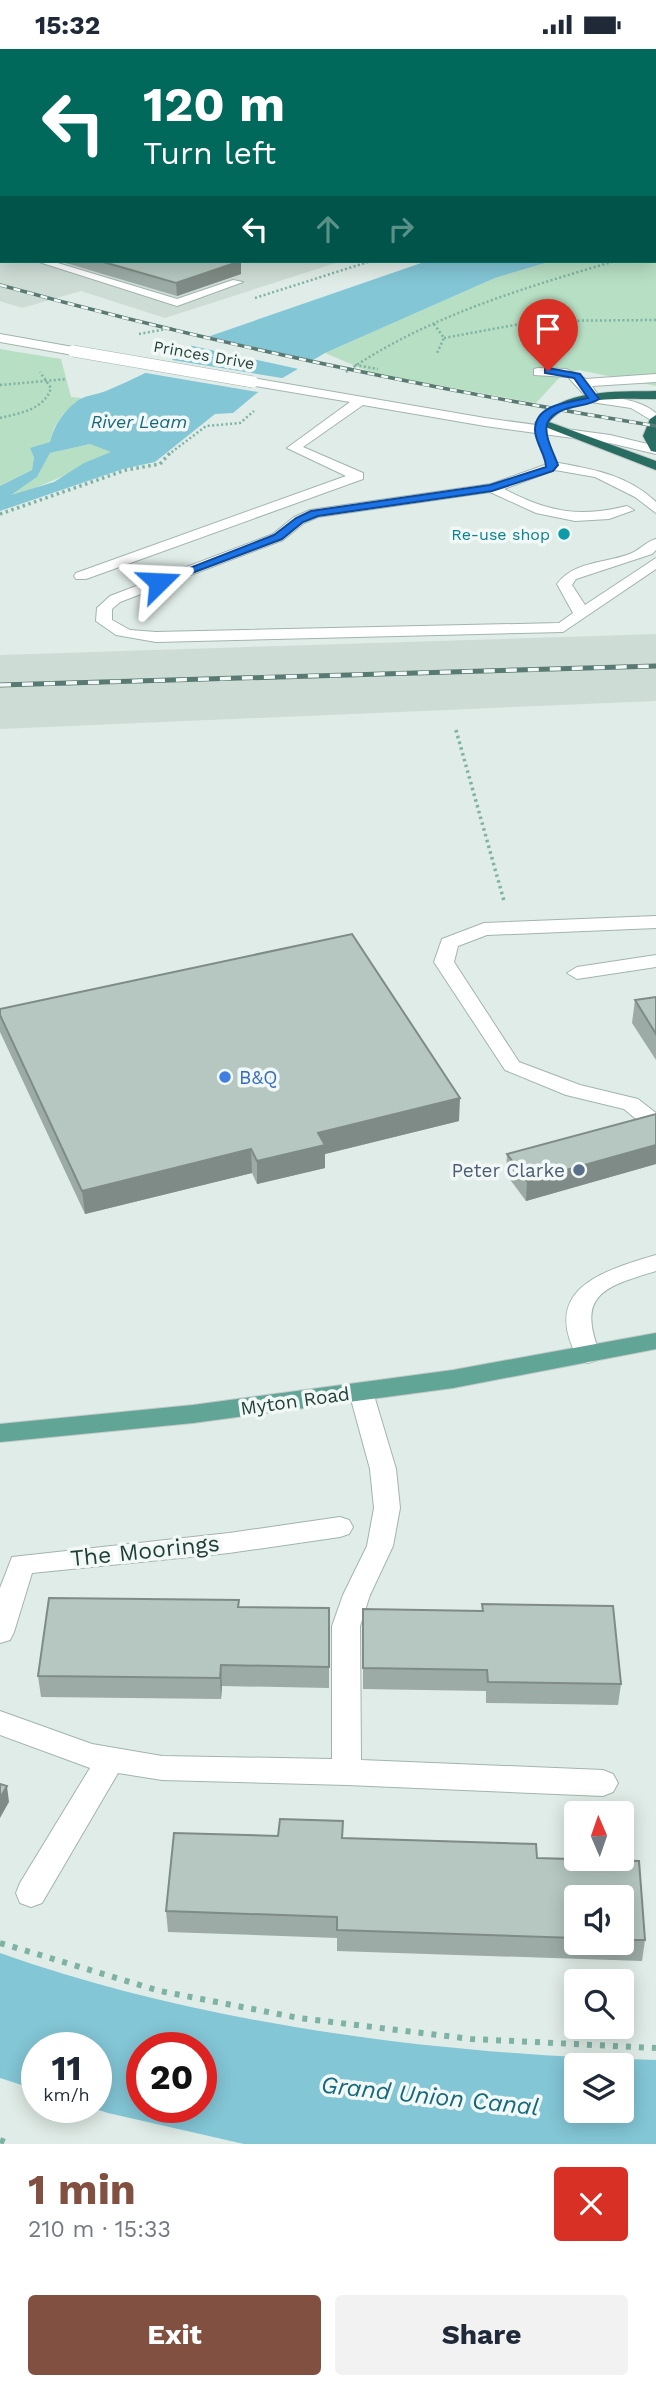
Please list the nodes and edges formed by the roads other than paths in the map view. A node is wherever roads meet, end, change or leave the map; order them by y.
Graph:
1 (47, 263) edge
2 (237, 282) edge
3 (0, 338) edge
4 (538, 372) dead end
5 (656, 378) edge
6 (584, 383) junction
7 (656, 395) edge
8 (594, 399) junction
9 (361, 400) junction
10 (655, 419) edge
11 (559, 432) junction
12 (545, 443) junction
13 (656, 449) edge
14 (584, 453) junction
15 (627, 455) junction
16 (656, 466) edge
17 (598, 474) junction
18 (492, 488) junction
19 (656, 509) edge
20 (627, 510) dead end
21 (656, 543) edge
22 (611, 554) dead end
23 (656, 562) edge
24 (81, 576) dead end
25 (581, 614) junction
26 (656, 922) edge
27 (656, 961) edge
28 (577, 974) dead end
29 (656, 1124) edge
30 (656, 1263) edge
31 (656, 1341) edge
32 (588, 1354) junction
33 (361, 1392) junction
34 (0, 1433) edge
35 (340, 1527) dead end
36 (0, 1632) edge
37 (0, 1723) edge
38 (110, 1760) junction
39 (347, 1772) junction
40 (603, 1783) dead end
41 (31, 1893) dead end

1 - 2 street
3 - 9 street, Princes Drive, bridge
4 - 6 street
5 - 6 street
6 - 8 street
7 - 8 highway
8 - 10 street
8 - 12 highway
9 - 12 street, Princes Drive
9 - 24 street
10 - 13 highway
11 - 12 street, Princes Drive
11 - 13 street, Princes Drive
11 - 15 highway, Princes Drive
12 - 14 street, Princes Drive
12 - 17 street
12 - 18 street
14 - 15 street, Princes Drive
14 - 17 street
15 - 16 highway, Princes Drive
17 - 19 street
18 - 20 street
18 - 25 street
21 - 22 street
21 - 25 street
23 - 25 street
26 - 29 street
27 - 28 street
30 - 32 street
31 - 32 main road, Myton Road
32 - 33 main road, Myton Road
33 - 34 main road, Myton Road
33 - 39 street
35 - 36 street, The Moorings
37 - 38 street
38 - 39 street
38 - 41 street
39 - 40 street

